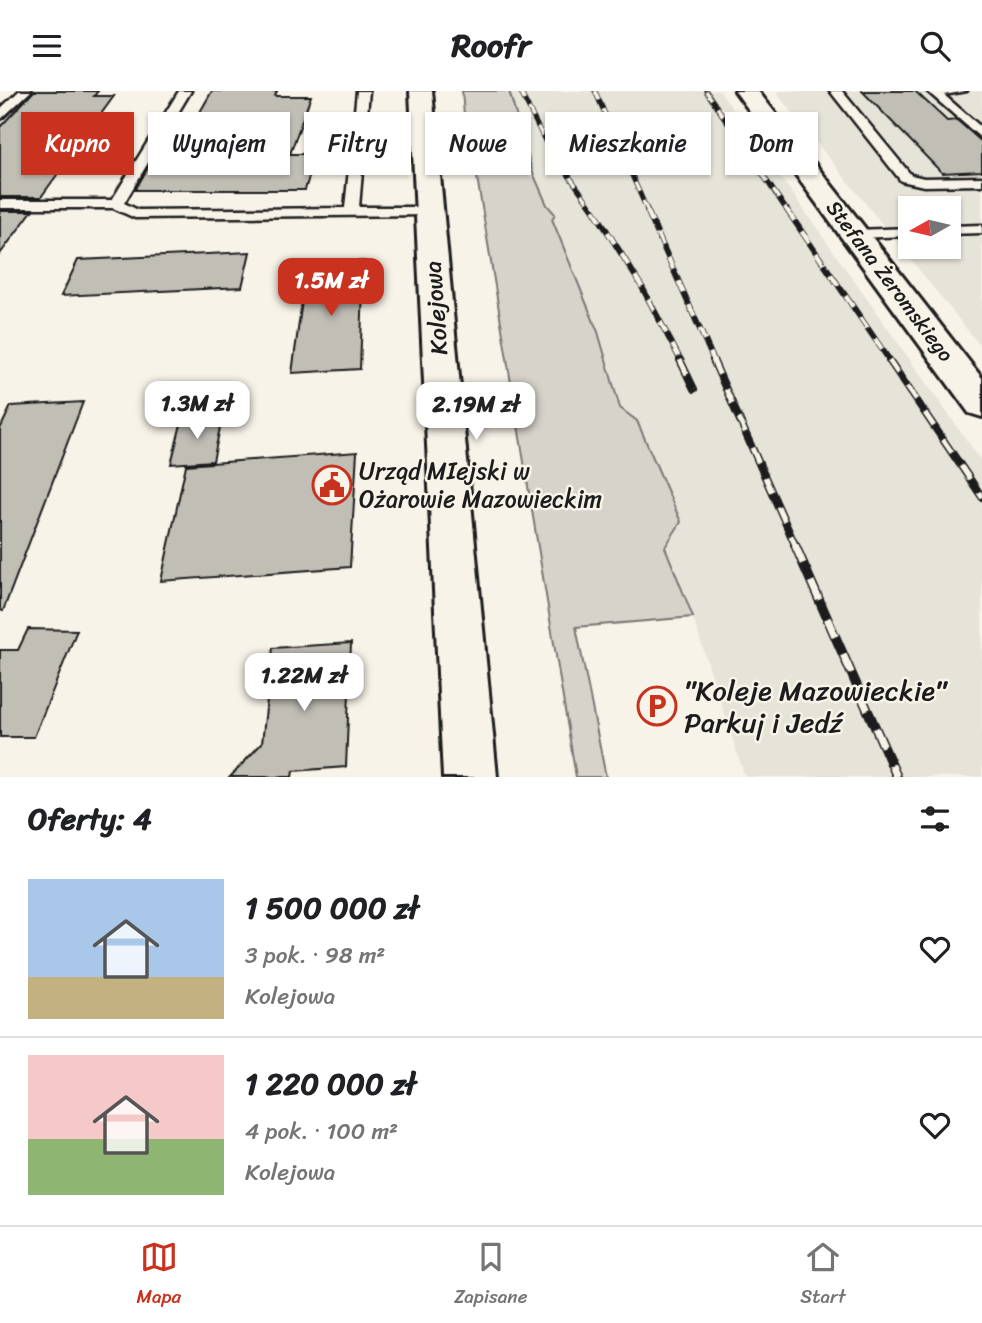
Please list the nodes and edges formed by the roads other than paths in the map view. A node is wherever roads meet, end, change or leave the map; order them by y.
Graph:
1 (25, 91) edge
2 (185, 91) edge
3 (363, 91) edge
4 (421, 91) edge
5 (746, 91) edge
6 (836, 91) edge
7 (933, 91) edge
8 (961, 91) edge
9 (0, 116) edge
10 (982, 135) edge
11 (982, 181) edge
12 (0, 204) edge
13 (116, 204) junction
14 (429, 211) junction
15 (352, 212) junction
16 (982, 229) edge
17 (961, 230) edge
18 (898, 232) edge
19 (855, 234) junction
20 (982, 404) edge
21 (470, 777) edge

1 - 9 lane
2 - 13 lane
3 - 15 lane
4 - 14 street, Kolejowa
5 - 19 street, Stefana Żeromskiego
6 - 11 lane
7 - 8 lane
7 - 10 lane
12 - 13 lane
13 - 15 lane
14 - 15 lane
14 - 21 street, Kolejowa
16 - 17 lane
18 - 19 lane
19 - 20 street, Stefana Żeromskiego

